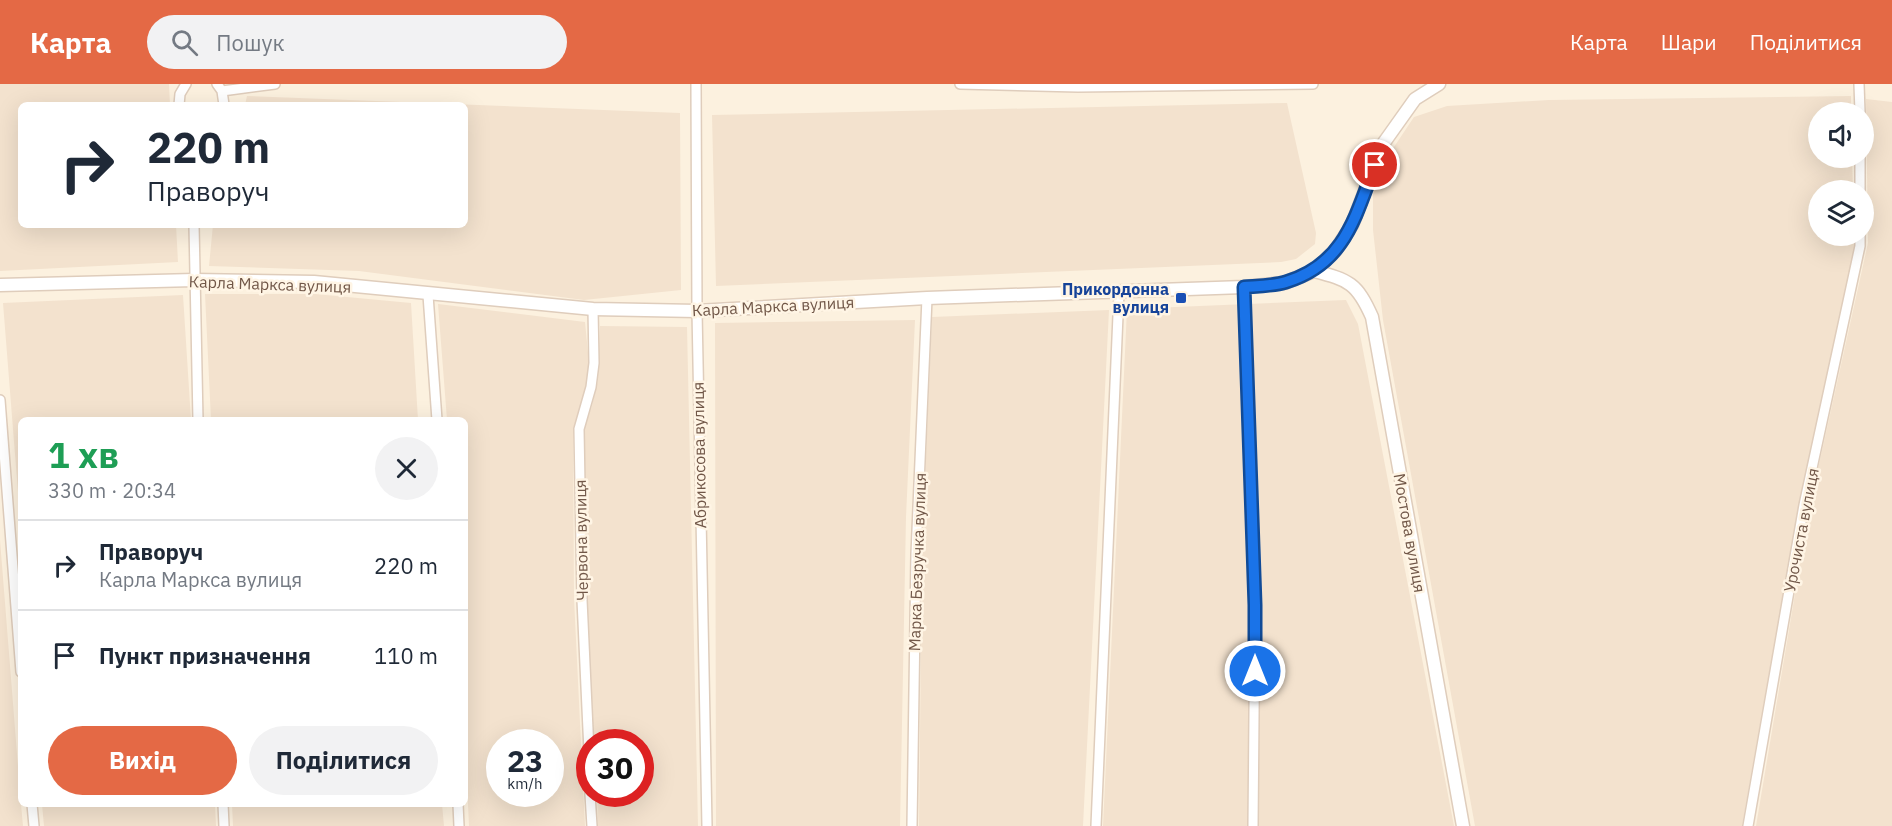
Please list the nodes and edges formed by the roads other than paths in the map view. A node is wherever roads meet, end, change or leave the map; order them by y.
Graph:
1 (171, 84) edge
2 (275, 84) edge
3 (696, 84) edge
4 (960, 84) edge
5 (1313, 84) edge
6 (1439, 84) edge
7 (1859, 84) edge
8 (185, 86) edge
9 (220, 87) edge
10 (179, 102) edge
11 (223, 102) edge
12 (1860, 102) edge
13 (194, 228) edge
14 (1860, 246) edge
15 (1314, 271) junction
16 (194, 280) junction
17 (0, 285) edge
18 (1244, 287) junction
19 (1119, 292) junction
20 (428, 294) junction
21 (927, 298) junction
22 (593, 309) junction
23 (697, 311) junction
24 (0, 400) edge
25 (198, 417) edge
26 (437, 417) edge
27 (18, 633) edge
28 (588, 729) edge
29 (32, 807) edge
30 (223, 807) edge
31 (458, 807) edge
32 (591, 807) edge
33 (34, 826) edge
34 (224, 826) edge
35 (459, 826) edge
36 (592, 826) edge
37 (707, 826) edge
38 (912, 826) edge
39 (1096, 826) edge
40 (1253, 826) edge
41 (1464, 826) edge
42 (1748, 826) edge

1 - 8 street
2 - 9 street
3 - 23 street, Абрикосова вулиця
4 - 5 street
6 - 15 street, Карла Маркса вулиця
7 - 12 street
8 - 10 street
9 - 11 street
13 - 16 street
14 - 42 street, Урочиста вулиця
15 - 18 street, Карла Маркса вулиця
15 - 41 street, Мостова вулиця
16 - 17 street, Карла Маркса вулиця
16 - 20 street, Карла Маркса вулиця
16 - 25 street
18 - 19 street, Карла Маркса вулиця
18 - 40 street
19 - 21 street, Карла Маркса вулиця
19 - 39 street
20 - 22 street, Карла Маркса вулиця
20 - 26 street
21 - 23 street, Карла Маркса вулиця
21 - 38 street, Марка Безручка вулиця
22 - 23 street, Карла Маркса вулиця
22 - 28 street, Червона вулиця
23 - 37 street, Абрикосова вулиця
24 - 27 street
29 - 33 street
30 - 34 street
31 - 35 street
32 - 36 street

